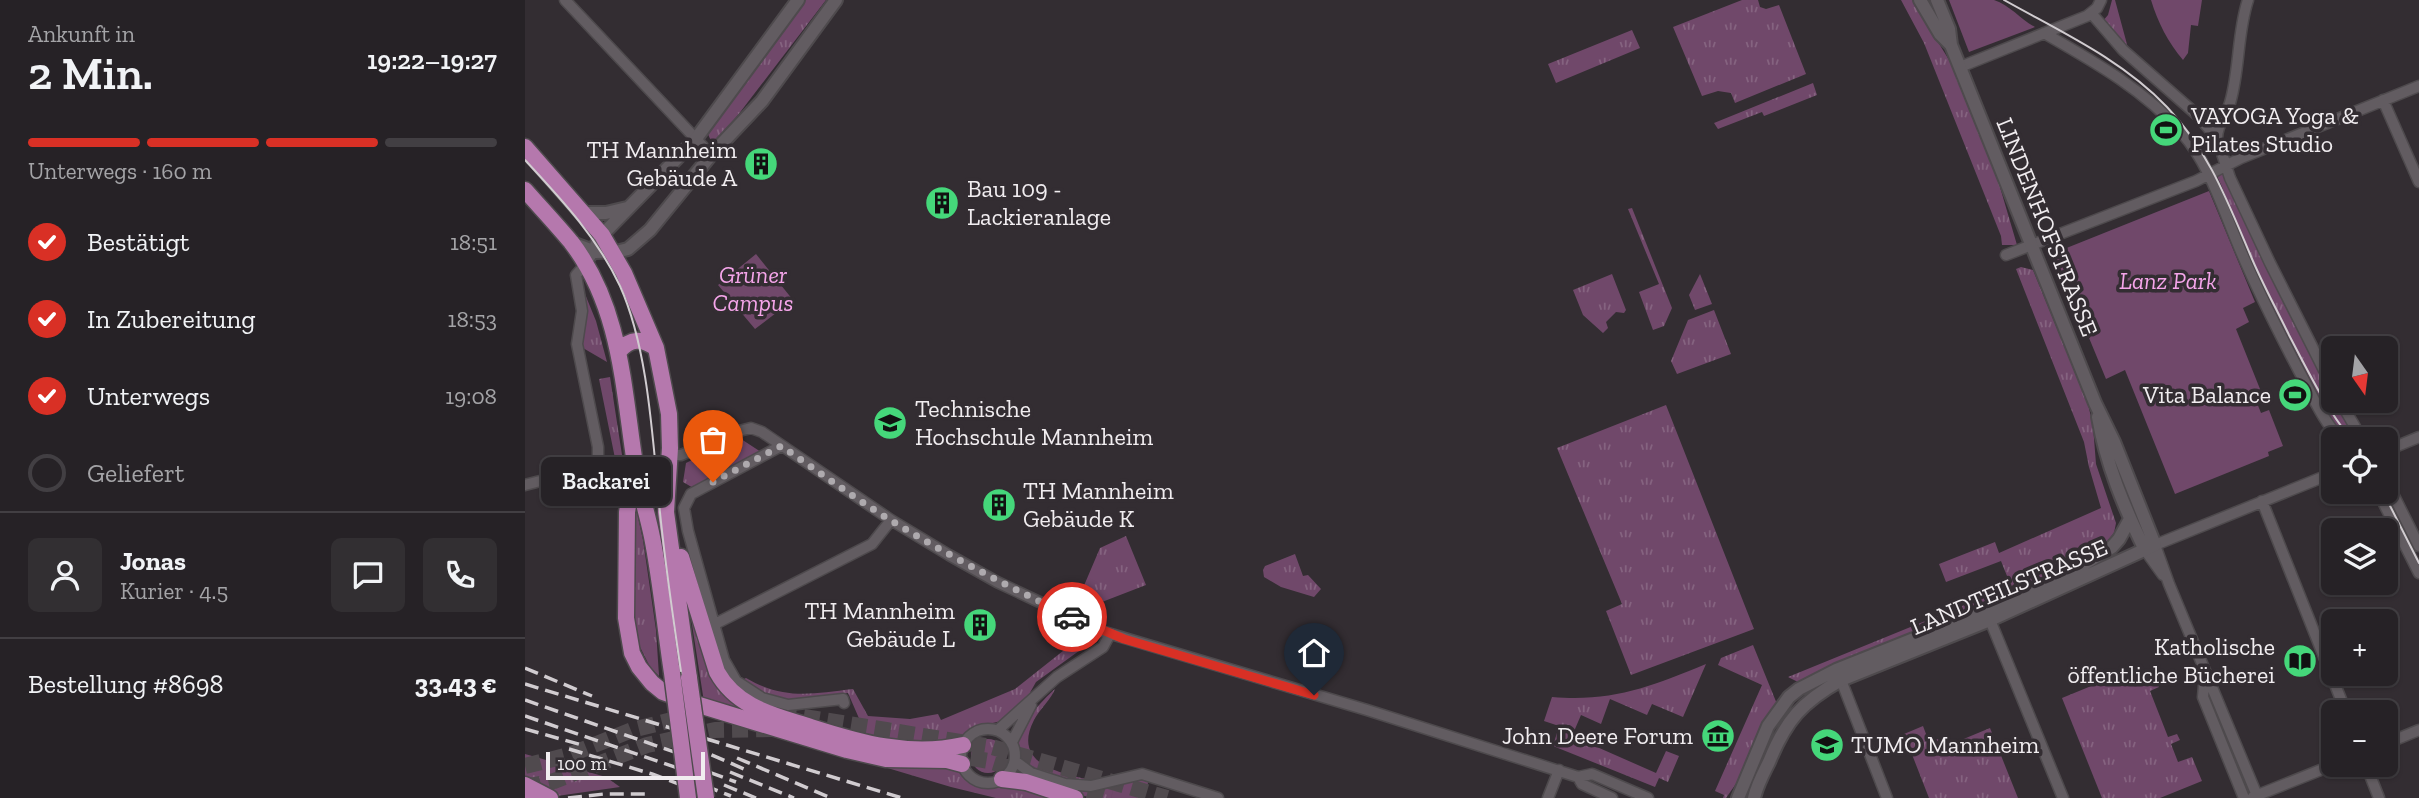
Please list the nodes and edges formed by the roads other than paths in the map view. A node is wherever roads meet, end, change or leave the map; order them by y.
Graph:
1 (798, 0) edge
2 (836, 0) edge
3 (1920, 0) edge
4 (1937, 0) edge
5 (2101, 0) edge
6 (2248, 0) edge
7 (569, 1) edge
8 (2092, 14) junction
9 (2044, 33) junction
10 (1951, 45) junction
11 (1960, 67) junction
12 (2419, 86) edge
13 (2383, 100) junction
14 (2217, 138) junction
15 (695, 140) junction
16 (525, 147) edge
17 (711, 155) junction
18 (2227, 164) junction
19 (2209, 176) junction
20 (2419, 182) edge
21 (525, 190) edge
22 (627, 208) junction
23 (584, 213) junction
24 (601, 235) junction
25 (2032, 245) junction
26 (620, 251) junction
27 (2005, 255) dead end
28 (588, 258) junction
29 (656, 348) junction
30 (619, 351) junction
31 (2321, 364) edge
32 (2095, 403) junction
33 (669, 414) junction
34 (2331, 427) edge
35 (2419, 438) edge
36 (781, 446) junction
37 (2398, 446) edge
38 (674, 455) junction
39 (635, 466) junction
40 (2321, 478) edge
41 (525, 485) edge
42 (2262, 501) junction
43 (2384, 504) edge
44 (2398, 504) edge
45 (2130, 519) junction
46 (891, 520) junction
47 (2419, 546) edge
48 (2150, 547) junction
49 (2419, 573) edge
50 (1990, 620) junction
51 (713, 625) junction
52 (1110, 634) junction
53 (2205, 670) junction
54 (1841, 680) junction
55 (1036, 696) junction
56 (2341, 700) edge
57 (844, 703) dead end
58 (998, 730) junction
59 (2419, 730) edge
60 (2398, 739) edge
61 (1012, 742) junction
62 (963, 745) junction
63 (1015, 761) junction
64 (963, 764) junction
65 (1559, 770) junction
66 (2321, 770) edge
67 (1578, 777) junction
68 (2371, 777) edge
69 (1002, 779) junction
70 (525, 785) edge
71 (2255, 797) edge
72 (550, 798) edge
73 (688, 798) edge
74 (706, 798) edge
75 (1075, 798) tunnel mouth
76 (1218, 798) edge
77 (1548, 798) edge
78 (1612, 798) edge
79 (1649, 798) edge
80 (1738, 798) edge
81 (1754, 798) edge
82 (1887, 798) edge
83 (2063, 798) edge
84 (2244, 798) edge
85 (2379, 798) edge

1 - 15 street
2 - 17 street
3 - 10 street
4 - 10 street
5 - 8 street
6 - 14 street
7 - 15 street
8 - 9 street
8 - 14 street
9 - 11 street
9 - 19 street
10 - 11 street, LINDENHOFSTRASSE
11 - 25 street, LINDENHOFSTRASSE
12 - 13 street
13 - 18 street
13 - 20 street
14 - 18 street
15 - 17 street
15 - 22 street
16 - 23 main road
17 - 26 street
18 - 19 street
18 - 31 street
19 - 25 street
19 - 34 street
21 - 28 main road
22 - 23 street
22 - 24 street
23 - 24 main road
24 - 26 main road
24 - 28 street
25 - 27 street
25 - 32 street, LINDENHOFSTRASSE
26 - 28 street
26 - 29 main road
28 - 30 main road
28 - 41 street
29 - 30 main road
29 - 33 main road
30 - 39 main road
32 - 45 street, LINDENHOFSTRASSE
32 - 48 street, LINDENHOFSTRASSE
33 - 38 main road
33 - 74 main road, bridge
35 - 37 street
36 - 38 street
36 - 46 street
36 - 51 street
38 - 62 main road
39 - 64 main road
39 - 73 main road, bridge
40 - 42 street, LANDTEILSTRASSE
42 - 48 street, LANDTEILSTRASSE
42 - 56 street
43 - 49 street
44 - 47 street
45 - 48 street, LINDENHOFSTRASSE
45 - 80 street, LANDTEILSTRASSE
46 - 51 street
46 - 52 street
48 - 50 street, LANDTEILSTRASSE
48 - 53 street, LINDENHOFSTRASSE
50 - 54 street, LANDTEILSTRASSE
50 - 83 street
51 - 57 street
52 - 55 street
52 - 65 street
53 - 71 street, LINDENHOFSTRASSE
53 - 84 street, LINDENHOFSTRASSE
54 - 81 street, LANDTEILSTRASSE
54 - 82 street
55 - 58 street
55 - 61 street
58 - 61 street
58 - 62 street
59 - 60 street
61 - 63 street
62 - 64 street
63 - 69 street
63 - 76 street
64 - 69 street
65 - 67 street
65 - 77 street
66 - 71 street
67 - 78 street
67 - 79 street
68 - 85 street
69 - 75 main road
70 - 72 main road

